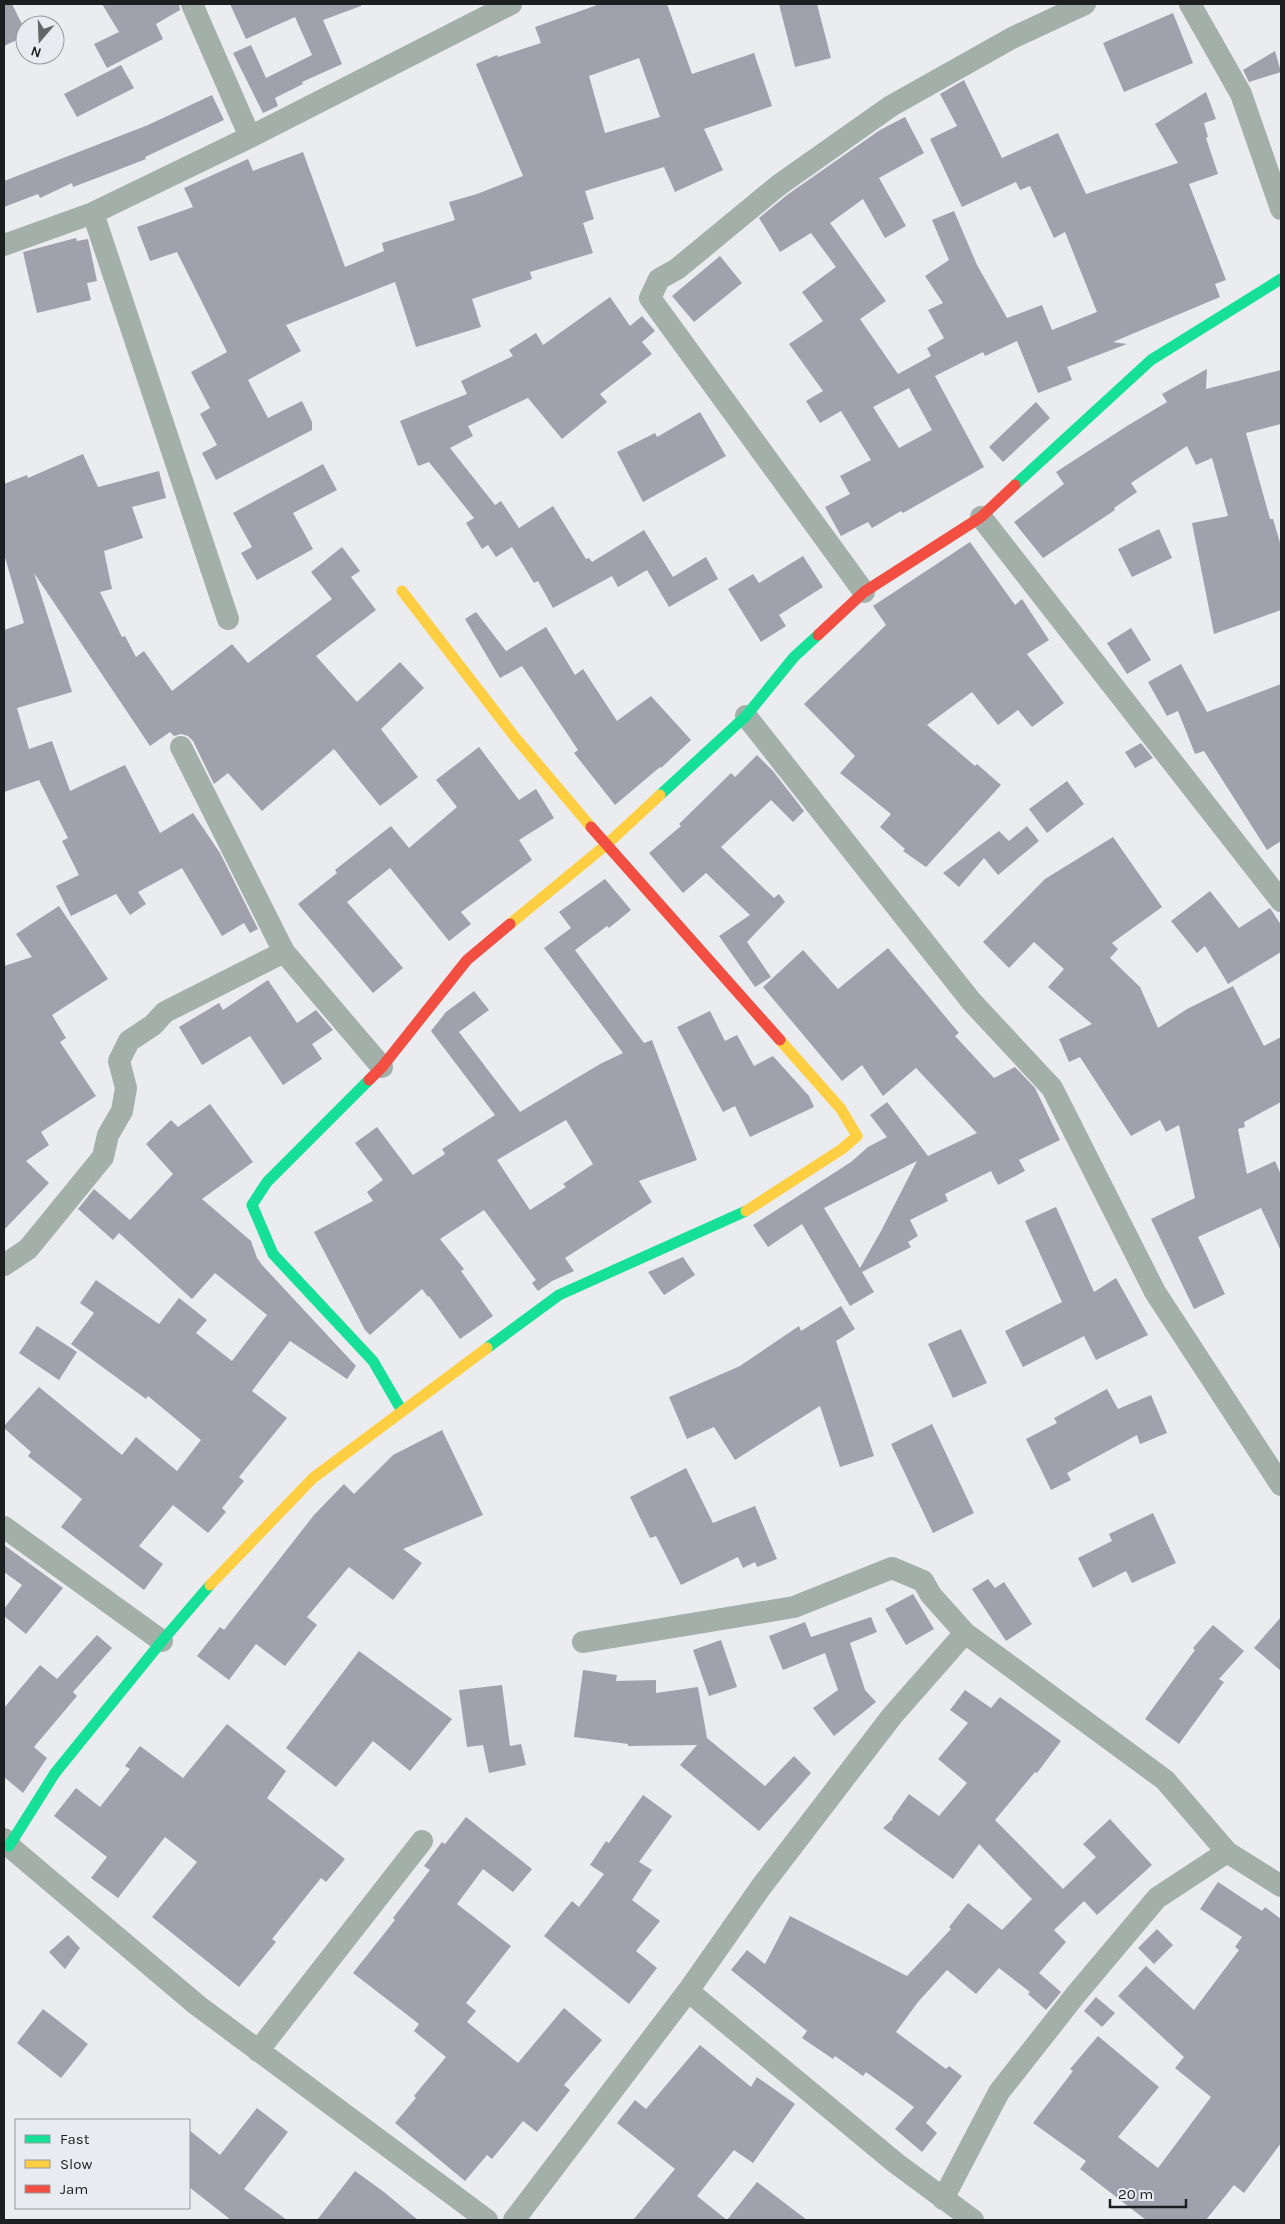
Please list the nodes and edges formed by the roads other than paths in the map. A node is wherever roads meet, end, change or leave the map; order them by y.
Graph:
1 (192, 4) edge
2 (511, 4) edge
3 (1085, 4) edge
4 (1190, 4) edge
5 (250, 137) junction
6 (1281, 209) edge
7 (93, 213) junction
8 (4, 245) edge
9 (1281, 279) edge
10 (981, 517) junction
11 (402, 591) dead end
12 (864, 592) junction
13 (228, 619) dead end
14 (746, 716) junction
15 (181, 747) dead end
16 (606, 845) junction
17 (1281, 901) edge
18 (284, 952) junction
19 (382, 1067) junction
20 (4, 1265) edge
21 (402, 1411) junction
22 (1281, 1485) edge
23 (4, 1526) edge
24 (965, 1633) junction
25 (162, 1641) junction
26 (583, 1642) dead end
27 (422, 1841) dead end
28 (6, 1843) edge
29 (1227, 1852) junction
30 (1281, 1886) edge
31 (688, 1991) junction
32 (258, 2051) junction
33 (942, 2199) junction
34 (487, 2220) edge
35 (514, 2220) edge
36 (973, 2220) edge

1 - 5 street
2 - 5 street
3 - 12 street
4 - 6 street
5 - 7 street
7 - 8 street
7 - 13 street
9 - 10 street
10 - 12 street
10 - 17 street
11 - 16 street
12 - 14 street
14 - 16 street
14 - 22 street
15 - 18 street
16 - 19 street
16 - 21 street
18 - 19 street
18 - 20 street
19 - 21 street
21 - 25 street
23 - 25 street
24 - 26 street
24 - 29 street
24 - 31 street
25 - 28 street
27 - 32 street
28 - 32 street
29 - 30 street
29 - 33 street
31 - 33 street
31 - 35 street
32 - 34 street
33 - 36 street

